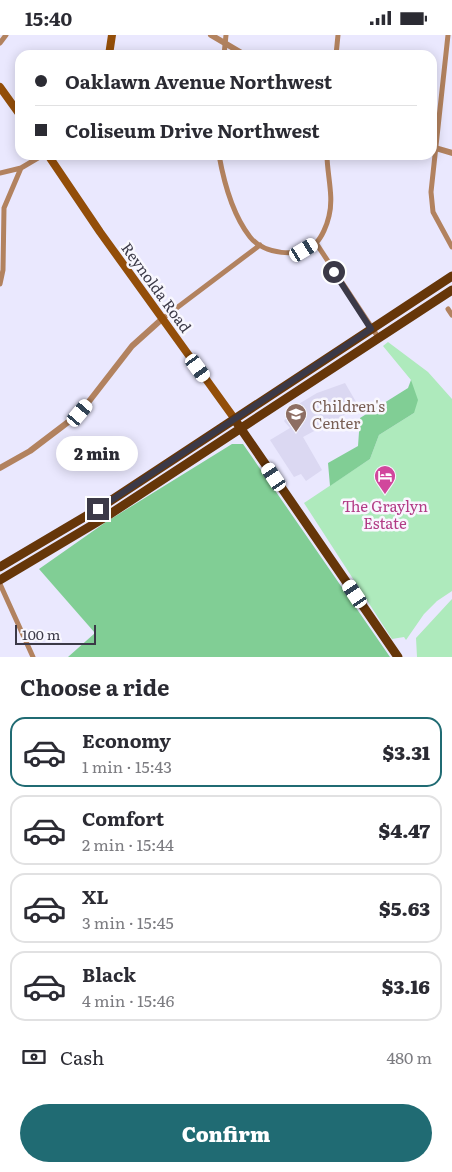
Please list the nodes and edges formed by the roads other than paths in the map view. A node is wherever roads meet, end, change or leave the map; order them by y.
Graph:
1 (6, 35) edge
2 (112, 35) edge
3 (211, 35) edge
4 (226, 35) edge
5 (338, 35) edge
6 (448, 35) edge
7 (0, 43) edge
8 (225, 43) junction
9 (110, 50) edge
10 (224, 50) edge
11 (237, 50) edge
12 (336, 50) edge
13 (0, 87) edge
14 (15, 108) edge
15 (437, 124) edge
16 (437, 149) edge
17 (452, 153) edge
18 (35, 160) edge
19 (51, 160) edge
20 (220, 160) edge
21 (327, 160) edge
22 (434, 160) edge
23 (21, 168) junction
24 (0, 173) edge
25 (1, 218) edge
26 (316, 243) junction
27 (260, 245) junction
28 (452, 247) edge
29 (452, 276) edge
30 (0, 284) edge
31 (452, 290) edge
32 (448, 309) dead end
33 (452, 315) edge
34 (162, 319) junction
35 (371, 329) junction
36 (378, 337) junction
37 (234, 418) junction
38 (240, 427) junction
39 (0, 468) edge
40 (0, 567) edge
41 (0, 582) edge
42 (33, 657) edge
43 (398, 657) edge

1 - 7 street
2 - 9 main road
3 - 8 street
4 - 8 street
5 - 12 street
6 - 15 street
8 - 10 street
8 - 11 street
13 - 14 main road
16 - 17 street
18 - 23 street
19 - 34 main road, Reynolda Road
20 - 27 street
21 - 26 street
22 - 28 street
23 - 24 street
23 - 25 street
25 - 30 street
26 - 27 street
26 - 35 street
27 - 34 street
29 - 35 main road
31 - 36 main road
32 - 33 street
34 - 37 main road, Reynolda Road
34 - 39 street
35 - 36 street
35 - 37 main road
36 - 38 main road
37 - 38 main road, Reynolda Road
37 - 40 main road
38 - 41 main road
38 - 43 main road, Reynolda Road
41 - 42 street

